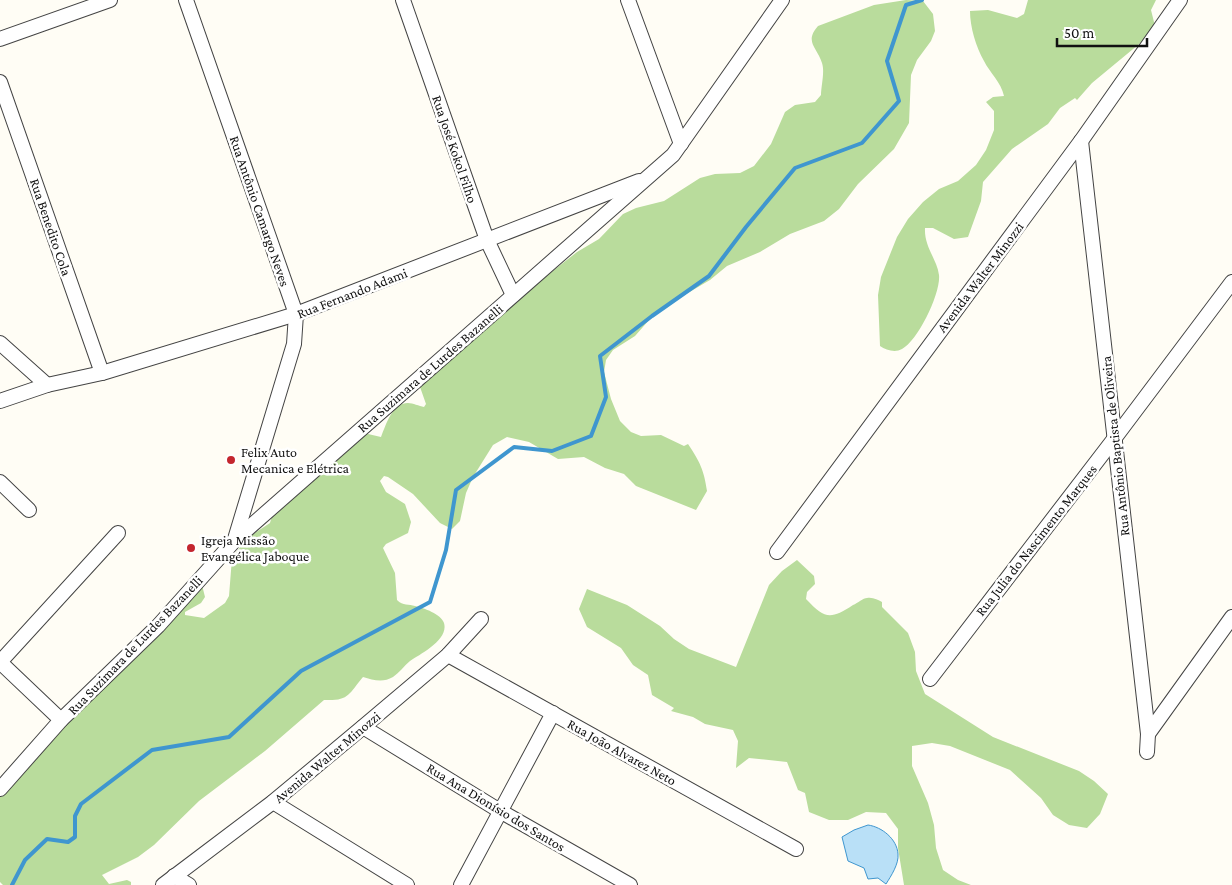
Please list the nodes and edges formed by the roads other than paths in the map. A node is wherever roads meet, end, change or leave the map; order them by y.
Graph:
1 (110, 0) edge
2 (186, 0) edge
3 (403, 0) edge
4 (628, 0) edge
5 (782, 0) edge
6 (1180, 0) edge
7 (0, 39) edge
8 (0, 82) edge
9 (1081, 141) junction
10 (682, 144) junction
11 (649, 177) junction
12 (487, 240) junction
13 (1232, 282) edge
14 (513, 295) junction
15 (296, 314) junction
16 (0, 342) edge
17 (102, 373) junction
18 (48, 385) junction
19 (0, 401) edge
20 (1114, 439) junction
21 (0, 482) edge
22 (29, 510) dead end
23 (118, 533) dead end
24 (235, 540) junction
25 (777, 552) dead end
26 (1232, 617) edge
27 (482, 619) dead end
28 (448, 655) junction
29 (0, 662) edge
30 (930, 679) dead end
31 (553, 714) junction
32 (62, 720) junction
33 (363, 727) junction
34 (1148, 734) junction
35 (1147, 752) dead end
36 (0, 789) edge
37 (273, 802) junction
38 (500, 811) junction
39 (796, 849) dead end
40 (174, 876) junction
41 (163, 885) edge
42 (190, 885) edge
43 (407, 885) edge
44 (461, 885) edge
45 (630, 885) edge

1 - 7 street
2 - 15 street, Rua Antônio Camargo Neves
3 - 12 street, Rua José Kokol Filho
4 - 10 street
5 - 10 street, Rua Suzimara de Lurdes Bazanelli
6 - 9 street, Avenida Walter Minozzi
8 - 17 street, Rua Benedito Cola
9 - 20 street, Rua Antônio Baptista de Oliveira
9 - 25 street, Avenida Walter Minozzi
10 - 11 street, Rua Suzimara de Lurdes Bazanelli
11 - 12 street, Rua Fernando Adami
11 - 14 street, Rua Suzimara de Lurdes Bazanelli
12 - 14 street, Rua José Kokol Filho
12 - 15 street, Rua Fernando Adami
13 - 20 street, Rua Julia do Nascimento Marques
14 - 24 street, Rua Suzimara de Lurdes Bazanelli
15 - 17 street, Rua Fernando Adami
15 - 24 street, Rua Antônio Camargo Neves
16 - 18 street
17 - 18 street, Rua Fernando Adami
18 - 19 street, Rua Fernando Adami
20 - 30 street, Rua Julia do Nascimento Marques
20 - 34 street, Rua Antônio Baptista de Oliveira
21 - 22 street
23 - 29 street
24 - 32 street, Rua Suzimara de Lurdes Bazanelli
26 - 34 street
27 - 28 street, Avenida Walter Minozzi
28 - 31 street, Rua João Alvarez Neto
28 - 33 street, Avenida Walter Minozzi
29 - 32 street
31 - 38 street
31 - 39 street, Rua João Alvarez Neto
32 - 36 street, Rua Suzimara de Lurdes Bazanelli
33 - 37 street, Avenida Walter Minozzi
33 - 38 street, Rua Ana Dionísio dos Santos
34 - 35 street, Rua Antônio Baptista de Oliveira
37 - 40 street, Avenida Walter Minozzi
37 - 43 street
38 - 44 street
38 - 45 street, Rua Ana Dionísio dos Santos
40 - 41 street, Avenida Walter Minozzi
40 - 42 street

